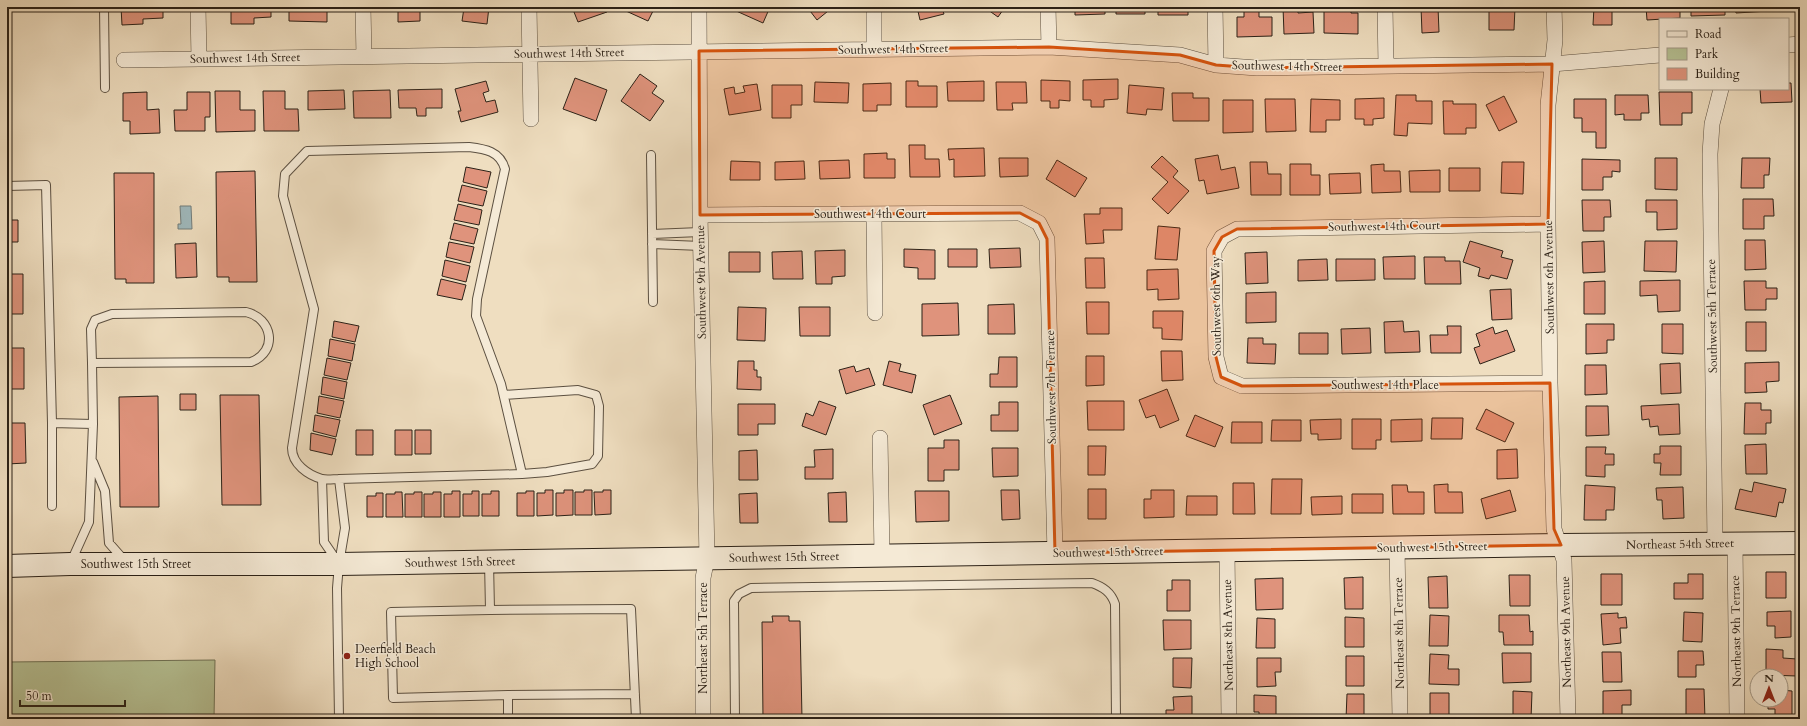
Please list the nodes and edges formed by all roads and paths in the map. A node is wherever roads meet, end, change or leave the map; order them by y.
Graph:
1 (104, 7) edge
2 (198, 7) edge
3 (363, 7) edge
4 (529, 7) edge
5 (698, 7) edge
6 (874, 7) edge
7 (1048, 7) edge
8 (1215, 7) edge
9 (1385, 7) edge
10 (1554, 7) edge
11 (1800, 44) edge
12 (1789, 45) edge
13 (1049, 47) junction
14 (874, 49) junction
15 (699, 51) junction
16 (530, 54) junction
17 (1659, 55) edge
18 (364, 57) junction
19 (199, 59) junction
20 (124, 60) dead end
21 (1552, 64) junction
22 (1216, 65) junction
23 (1386, 66) junction
24 (105, 88) dead end
25 (1721, 90) edge
26 (531, 119) dead end
27 (651, 155) dead end
28 (7, 186) edge
29 (874, 214) junction
30 (700, 215) junction
31 (1039, 223) joint
32 (1548, 224) junction
33 (652, 234) junction
34 (1222, 237) joint
35 (701, 239) junction
36 (652, 244) junction
37 (653, 302) dead end
38 (875, 313) dead end
39 (92, 363) junction
40 (1221, 377) joint
41 (1550, 384) junction
42 (504, 395) junction
43 (52, 423) junction
44 (93, 424) junction
45 (880, 438) dead end
46 (92, 460) junction
47 (522, 474) junction
48 (322, 479) junction
49 (339, 479) junction
50 (52, 506) dead end
51 (1800, 543) edge
52 (1725, 544) junction
53 (1561, 545) junction
54 (1397, 548) junction
55 (1227, 550) junction
56 (1055, 553) junction
57 (882, 555) junction
58 (707, 558) junction
59 (489, 561) junction
60 (70, 564) junction
61 (128, 564) junction
62 (339, 564) junction
63 (7, 566) edge
64 (490, 610) junction
65 (635, 694) junction
66 (508, 695) junction
67 (339, 719) edge
68 (508, 719) edge
69 (636, 719) edge
70 (703, 719) edge
71 (735, 719) edge
72 (1116, 719) edge
73 (1229, 719) edge
74 (1400, 719) edge
75 (1568, 719) edge
76 (1737, 719) edge

1 - 24 lane
2 - 19 street
3 - 18 street
4 - 16 street
5 - 15 street, Southwest 9th Avenue
6 - 14 street
7 - 13 street
8 - 22 street
9 - 23 street
10 - 21 street, Southwest 6th Avenue
11 - 12 street
13 - 14 street, Southwest 14th Street
13 - 22 street, Southwest 14th Street
14 - 15 street, Southwest 14th Street
15 - 16 street, Southwest 14th Street
15 - 30 street, Southwest 9th Avenue
16 - 18 street, Southwest 14th Street
16 - 26 street
17 - 21 street, Southwest 14th Street
18 - 19 street, Southwest 14th Street
19 - 20 street, Southwest 14th Street
21 - 23 street, Southwest 14th Street
21 - 32 street, Southwest 6th Avenue
22 - 23 street, Southwest 14th Street
25 - 52 street, Southwest 5th Terrace
27 - 33 lane
28 - 43 lane
29 - 30 street, Southwest 14th Court
29 - 31 street, Southwest 14th Court
29 - 38 street
30 - 35 street, Southwest 9th Avenue
31 - 56 street, Southwest 7th Terrace
32 - 34 street, Southwest 14th Court
32 - 41 street, Southwest 6th Avenue
33 - 35 lane
33 - 36 lane
34 - 40 street, Southwest 6th Way
35 - 36 lane
35 - 58 street, Southwest 9th Avenue
36 - 37 lane
39 - 39 lane
39 - 44 lane
40 - 41 street, Southwest 14th Place
41 - 53 street, Southwest 6th Avenue
42 - 47 lane
42 - 47 lane
42 - 48 lane
43 - 44 lane
43 - 50 lane
44 - 46 lane
45 - 57 street
46 - 60 lane
46 - 61 lane
47 - 49 lane
48 - 49 lane
48 - 62 lane
49 - 62 lane
51 - 52 street, Northeast 54th Street
52 - 53 street, Northeast 54th Street
52 - 76 street, Northeast 9th Terrace
53 - 54 street, Southwest 15th Street
53 - 75 street, Northeast 9th Avenue
54 - 55 street, Southwest 15th Street
54 - 74 street, Northeast 8th Terrace
55 - 56 street, Southwest 15th Street
55 - 73 street, Northeast 8th Avenue
56 - 57 street, Southwest 15th Street
57 - 58 street, Southwest 15th Street
58 - 59 street, Southwest 15th Street
58 - 70 street, Northeast 5th Terrace
59 - 62 street, Southwest 15th Street
59 - 64 lane
60 - 61 street, Southwest 15th Street
60 - 63 street, Southwest 15th Street
61 - 62 street, Southwest 15th Street
62 - 67 lane
64 - 65 lane
64 - 66 lane
65 - 66 lane
65 - 69 lane
66 - 68 lane
71 - 72 lane

